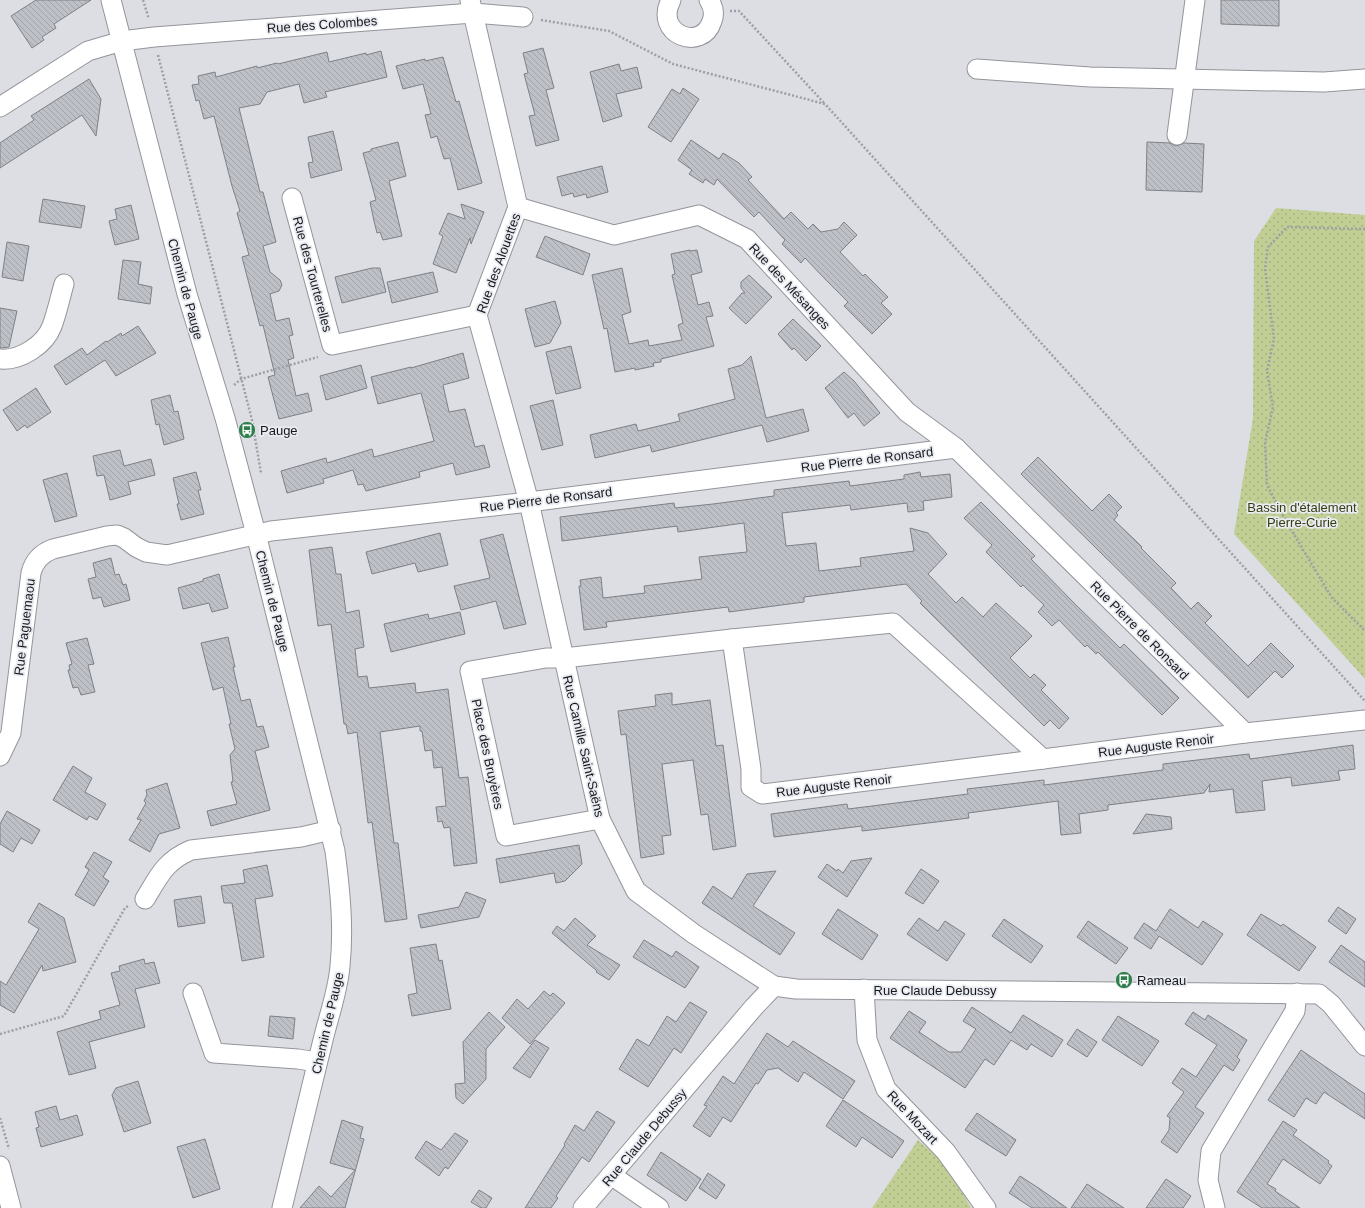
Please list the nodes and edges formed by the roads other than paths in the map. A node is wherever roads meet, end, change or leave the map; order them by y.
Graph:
1 (111, 0) edge
2 (671, 0) edge
3 (1195, 0) edge
4 (711, 5) edge
5 (471, 6) edge
6 (522, 17) road end
7 (122, 41) junction
8 (977, 69) dead end
9 (1185, 79) junction
10 (1365, 79) edge
11 (0, 107) edge
12 (1177, 135) dead end
13 (292, 198) dead end
14 (518, 207) junction
15 (64, 284) dead end
16 (477, 315) junction
17 (0, 359) edge
18 (956, 448) junction
19 (529, 502) junction
20 (256, 534) junction
21 (732, 639) junction
22 (564, 658) junction
23 (1365, 720) edge
24 (1246, 733) junction
25 (0, 756) edge
26 (1043, 759) junction
27 (600, 819) junction
28 (331, 830) junction
29 (145, 899) road end
30 (774, 986) junction
31 (864, 990) junction
32 (193, 993) dead end
33 (1297, 993) junction
34 (1365, 1046) edge
35 (317, 1062) junction
36 (0, 1166) edge
37 (611, 1175) junction
38 (11, 1208) edge
39 (282, 1208) edge
40 (583, 1208) edge
41 (659, 1208) edge
42 (986, 1208) edge
43 (1215, 1208) edge

1 - 7 street, Chemin de Pauge
2 - 4 street
3 - 9 street
5 - 6 street, Rue des Colombes
5 - 7 street, Rue des Colombes
5 - 14 street, Rue des Alouettes
7 - 11 street, Rue des Colombes
7 - 20 street, Chemin de Pauge
8 - 9 street
9 - 10 street
9 - 12 street
13 - 16 street, Rue des Tourterelles
14 - 16 street, Rue des Alouettes
14 - 18 street, Rue des Mésanges
15 - 17 street
16 - 19 street, Rue des Alouettes
18 - 19 street, Rue Pierre de Ronsard
18 - 24 street, Rue Pierre de Ronsard
19 - 20 street, Rue Pierre de Ronsard
19 - 22 street, Rue Camille Saint-Saëns
20 - 25 street, Rue Paguemaou
20 - 28 street, Chemin de Pauge
21 - 22 street
21 - 26 street
21 - 26 street, Rue Auguste Renoir
22 - 27 street, Rue Camille Saint-Saëns
22 - 27 street, Place des Bruyères
23 - 24 street
24 - 26 street, Rue Auguste Renoir
27 - 30 street, Rue Camille Saint-Saëns
28 - 29 street
28 - 35 street, Chemin de Pauge
30 - 31 street, Rue Claude Debussy
30 - 37 street, Rue Claude Debussy
31 - 33 street, Rue Claude Debussy
31 - 42 street, Rue Mozart
32 - 35 street
33 - 34 street, Rue Claude Debussy
33 - 43 street
35 - 39 street, Chemin de Pauge
36 - 38 street
37 - 40 street, Rue Claude Debussy
37 - 41 street

